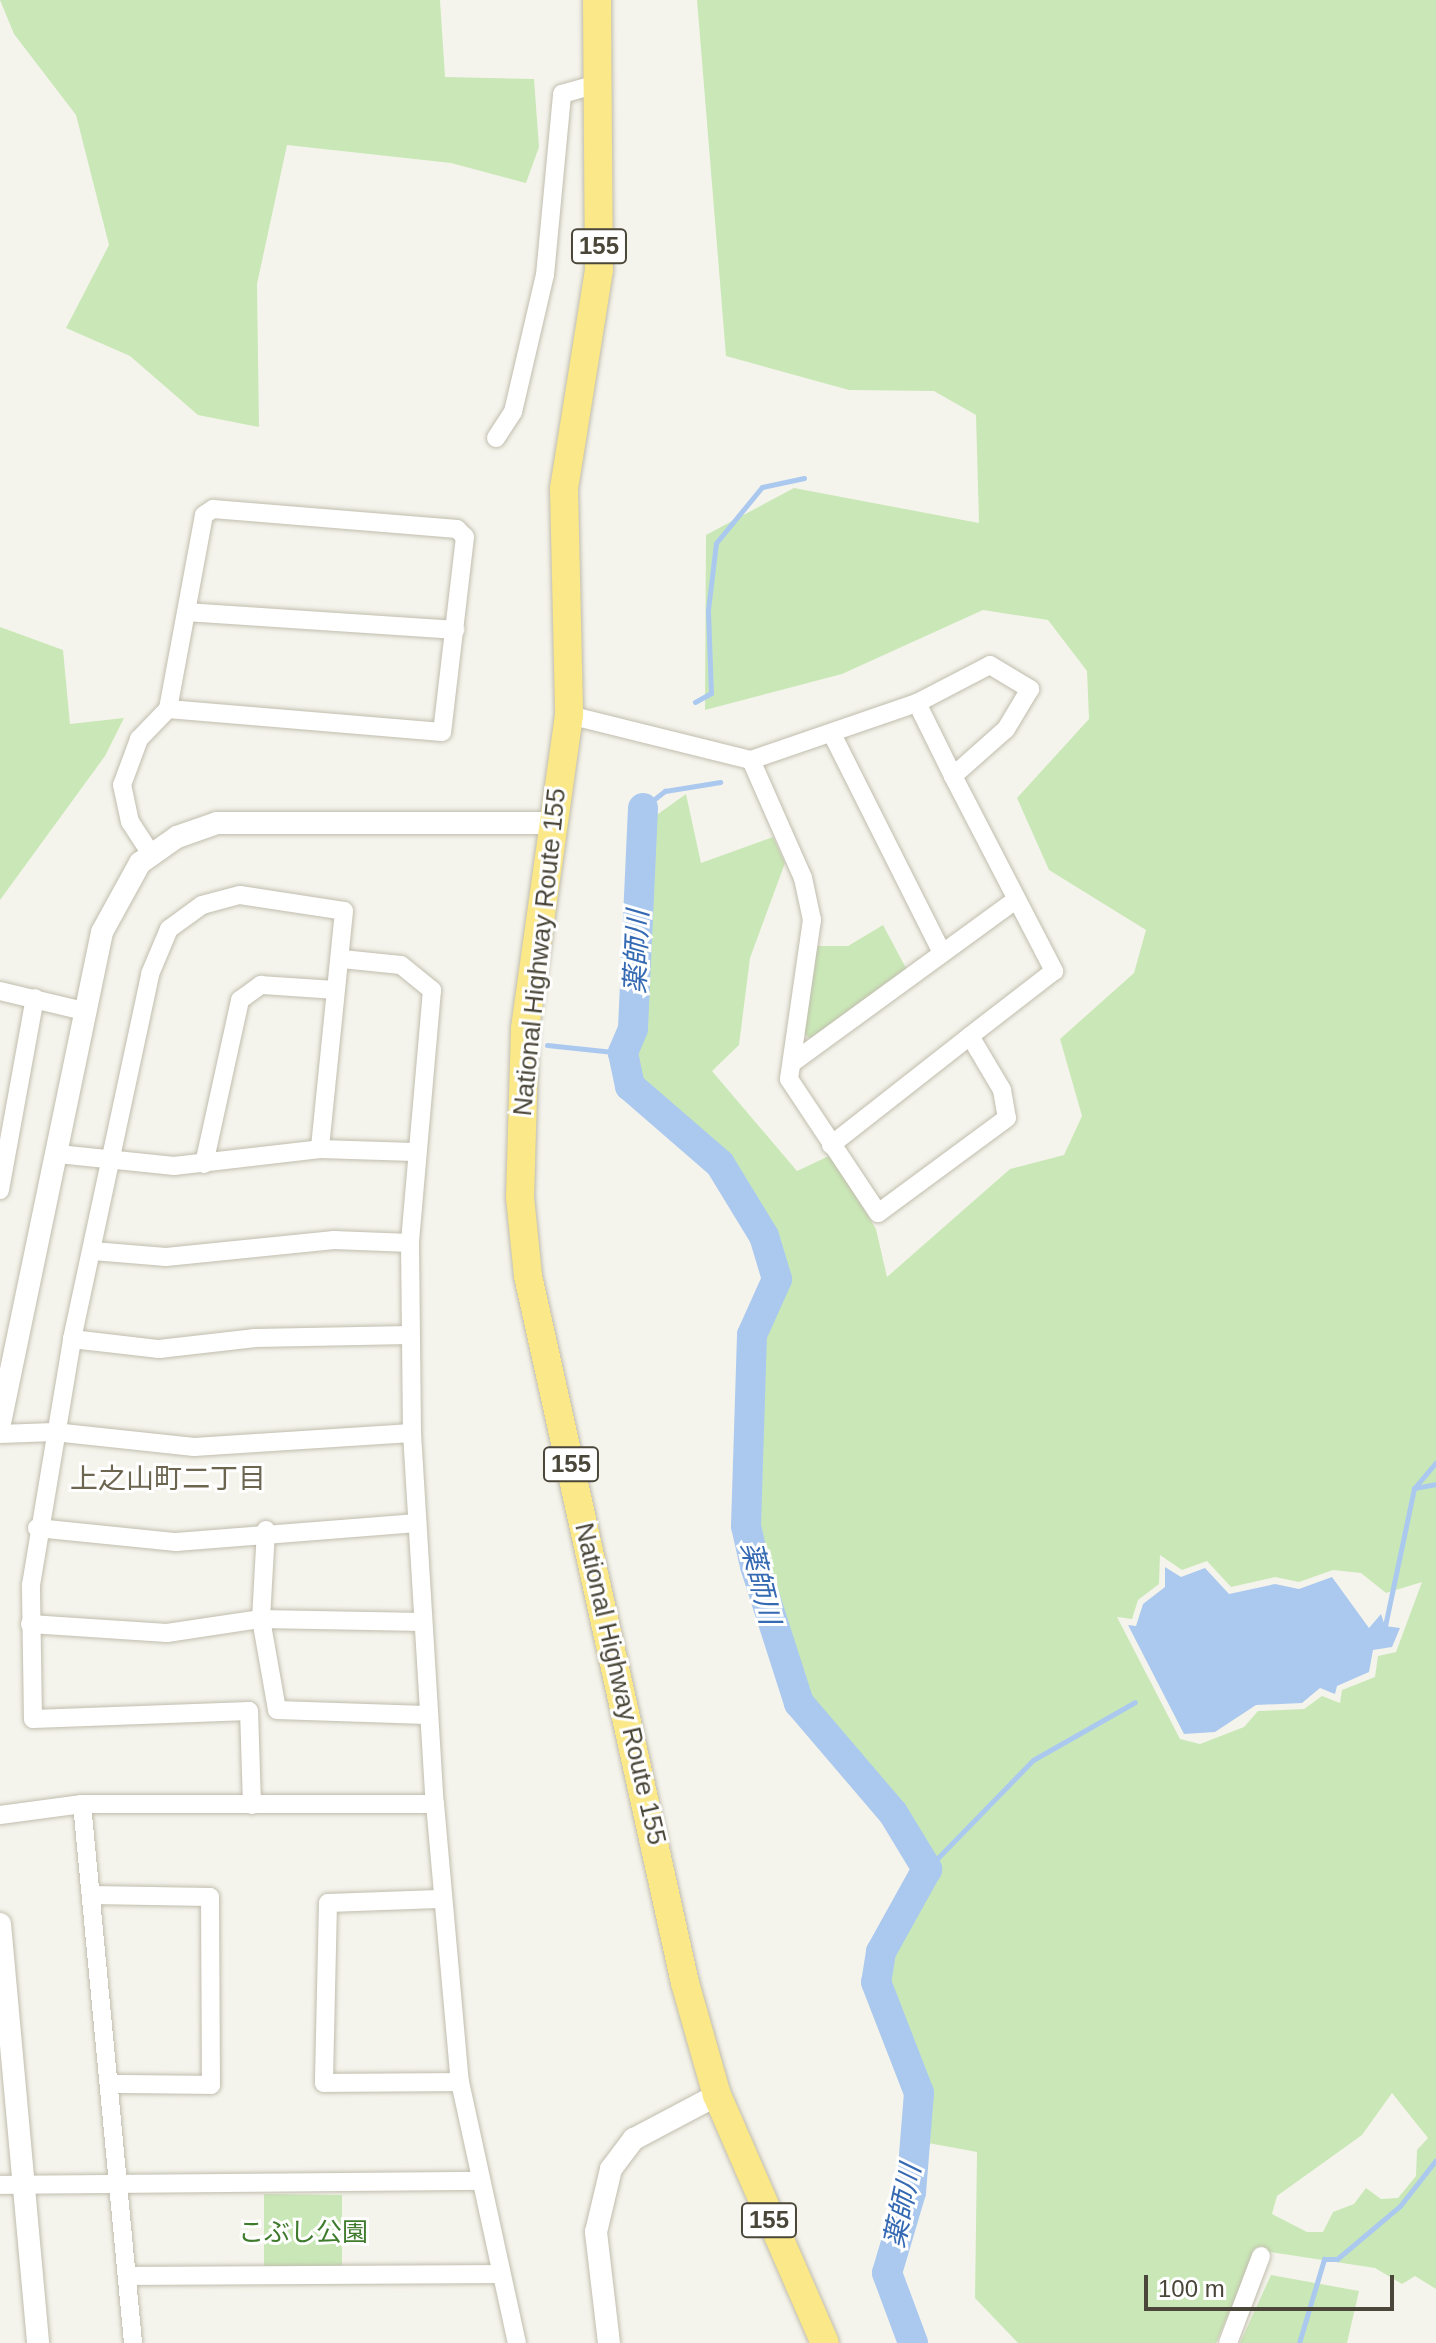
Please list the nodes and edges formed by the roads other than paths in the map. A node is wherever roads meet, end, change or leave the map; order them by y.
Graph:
1 (597, 0) edge
2 (597, 84) junction
3 (496, 438) dead end
4 (187, 612) junction
5 (455, 630) junction
6 (917, 703) junction
7 (168, 709) junction
8 (569, 715) junction
9 (832, 734) junction
10 (751, 760) junction
11 (953, 776) junction
12 (552, 823) junction
13 (151, 854) junction
14 (1017, 899) junction
15 (941, 951) junction
16 (342, 959) junction
17 (334, 990) junction
18 (0, 991) edge
19 (35, 998) junction
20 (84, 1011) junction
21 (970, 1036) junction
22 (792, 1063) junction
23 (831, 1145) junction
24 (320, 1149) junction
25 (414, 1152) junction
26 (58, 1154) junction
27 (113, 1163) junction
28 (204, 1164) junction
29 (0, 1190) edge
30 (410, 1243) junction
31 (93, 1251) junction
32 (410, 1335) junction
33 (72, 1339) junction
34 (0, 1423) edge
35 (54, 1432) junction
36 (412, 1433) junction
37 (0, 1434) edge
38 (417, 1523) junction
39 (37, 1528) junction
40 (266, 1530) junction
41 (261, 1619) junction
42 (423, 1622) junction
43 (30, 1624) junction
44 (426, 1715) junction
45 (82, 1804) junction
46 (435, 1804) junction
47 (252, 1805) junction
48 (0, 1815) edge
49 (92, 1895) junction
50 (438, 1899) junction
51 (0, 1924) edge
52 (460, 2082) junction
53 (109, 2084) junction
54 (717, 2095) junction
55 (480, 2181) junction
56 (24, 2183) junction
57 (117, 2183) junction
58 (0, 2185) edge
59 (1261, 2256) dead end
60 (501, 2274) junction
61 (127, 2276) junction
62 (38, 2343) edge
63 (133, 2343) edge
64 (517, 2343) edge
65 (609, 2343) edge
66 (825, 2343) edge
67 (1228, 2343) edge

1 - 2 highway, National Highway Route 155 / 155
2 - 3 street
2 - 8 highway, National Highway Route 155 / 155
4 - 5 street
4 - 5 street
4 - 7 street
5 - 7 street
6 - 9 street
6 - 11 street
6 - 11 street
7 - 13 street
8 - 10 street
8 - 12 highway, National Highway Route 155 / 155
9 - 10 street
9 - 15 street
10 - 22 street
11 - 14 street
12 - 13 street
12 - 54 highway, National Highway Route 155 / 155
13 - 20 street
14 - 15 street
14 - 21 street
15 - 22 street
16 - 17 street
16 - 25 street
16 - 27 street
17 - 24 street
17 - 28 street
18 - 19 street
19 - 20 street
19 - 29 street
20 - 26 street
21 - 23 street
21 - 23 street
22 - 23 street
24 - 25 street
24 - 28 street
25 - 30 street
26 - 27 street
26 - 34 street
27 - 28 street
27 - 31 street
30 - 31 street
30 - 32 street
31 - 33 street
32 - 33 street
32 - 36 street
33 - 35 street
35 - 36 street
35 - 37 street
35 - 39 street
36 - 38 street
38 - 40 street
38 - 42 street
39 - 40 street
39 - 43 street
40 - 41 street
41 - 42 street
41 - 43 street
41 - 44 street
42 - 44 street
43 - 47 street
44 - 46 street
45 - 47 street
45 - 48 street
45 - 49 street
46 - 47 street
46 - 50 street
49 - 53 street
49 - 53 street
50 - 52 street
50 - 52 street
51 - 56 street
52 - 55 street
53 - 57 street
54 - 65 street
54 - 66 highway, National Highway Route 155 / 155
55 - 57 street
55 - 60 street
56 - 57 street
56 - 58 street
56 - 62 street
57 - 61 street
59 - 67 street
60 - 61 street
60 - 64 street
61 - 63 street

